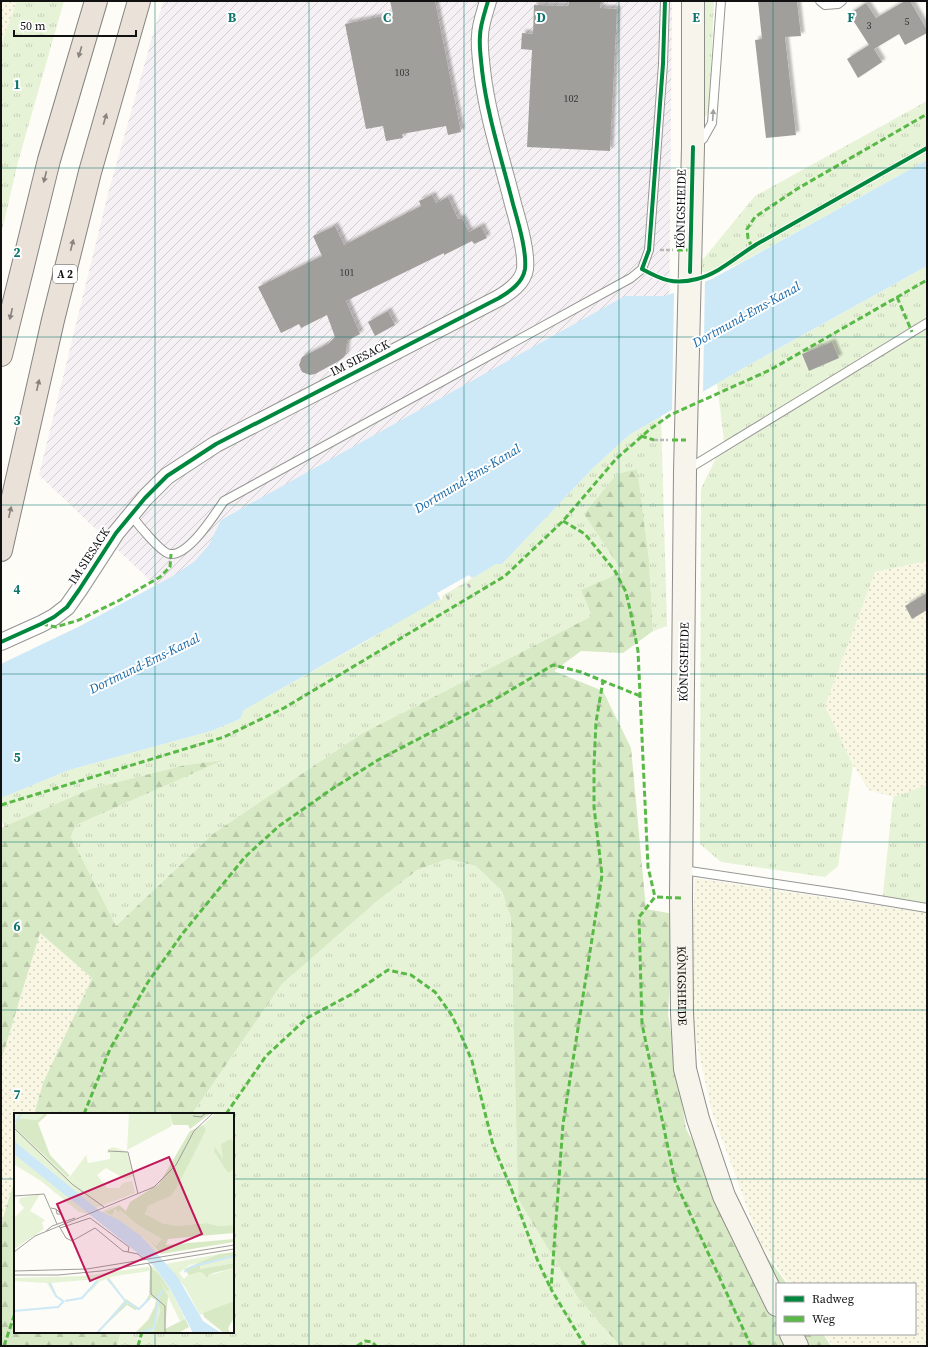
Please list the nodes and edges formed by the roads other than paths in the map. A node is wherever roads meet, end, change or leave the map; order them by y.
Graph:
1 (96, 1) edge
2 (139, 1) edge
3 (488, 1) edge
4 (665, 1) edge
5 (693, 1) edge
6 (721, 1) edge
7 (820, 1) edge
8 (842, 1) edge
9 (693, 147) junction
10 (927, 323) edge
11 (1, 355) edge
12 (685, 471) junction
13 (131, 515) junction
14 (1, 550) edge
15 (1, 642) edge
16 (682, 870) junction
17 (927, 908) edge
18 (776, 1303) edge
19 (792, 1335) edge
20 (797, 1346) edge

1 -> 11 highway
14 -> 2 highway, A 2
3 - 13 street, IM SIESACK
4 - 13 lane
5 - 9 main road, KÖNIGSHEIDE
9 -> 6 lane
7 - 8 lane
9 - 12 main road, KÖNIGSHEIDE
10 - 12 lane
12 - 16 main road, KÖNIGSHEIDE
13 - 15 street, IM SIESACK
16 - 17 lane
16 - 18 main road, KÖNIGSHEIDE
19 - 20 main road

